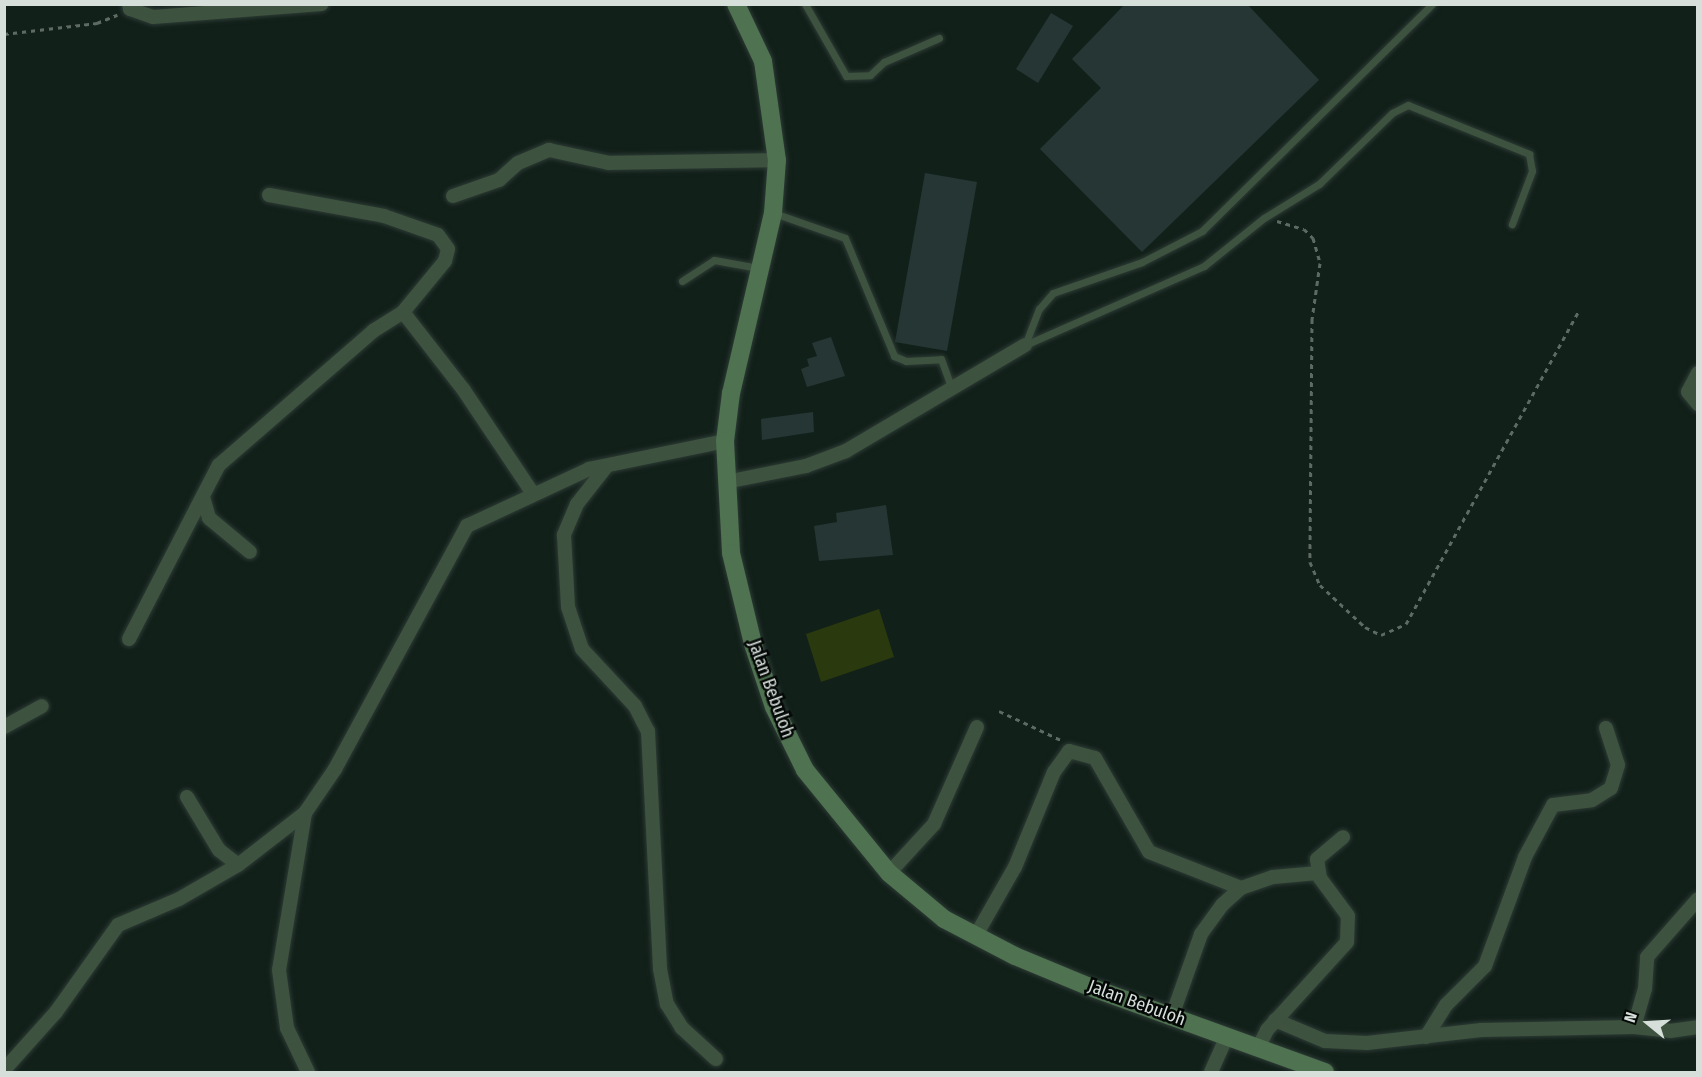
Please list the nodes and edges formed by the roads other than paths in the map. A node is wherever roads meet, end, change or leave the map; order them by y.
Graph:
1 (321, 4) edge
2 (805, 4) edge
3 (1432, 4) edge
4 (129, 7) edge
5 (742, 9) edge
6 (939, 38) dead end
7 (777, 160) junction
8 (269, 195) dead end
9 (453, 196) dead end
10 (773, 213) junction
11 (1512, 225) dead end
12 (759, 269) junction
13 (681, 281) dead end
14 (403, 312) junction
15 (1025, 345) junction
16 (1698, 373) edge
17 (952, 389) junction
18 (1698, 404) edge
19 (725, 441) junction
20 (606, 467) junction
21 (726, 482) junction
22 (532, 492) junction
23 (203, 497) junction
24 (250, 552) dead end
25 (129, 639) dead end
26 (42, 706) dead end
27 (4, 727) edge
28 (977, 727) dead end
29 (1606, 728) dead end
30 (187, 797) dead end
31 (305, 813) junction
32 (1343, 837) dead end
33 (238, 865) junction
34 (889, 873) junction
35 (1318, 873) junction
36 (1241, 888) junction
37 (1698, 899) edge
38 (975, 937) junction
39 (1172, 1016) junction
40 (1275, 1020) junction
41 (1634, 1027) junction
42 (1698, 1027) edge
43 (1227, 1036) junction
44 (1426, 1037) junction
45 (1258, 1048) junction
46 (716, 1059) dead end
47 (4, 1070) edge
48 (308, 1072) edge
49 (1211, 1072) edge
50 (1323, 1072) edge

1 - 4 street
2 - 6 lane
3 - 15 lane
5 - 7 main road, Jalan Bebuloh
7 - 9 street
7 - 10 main road, Jalan Bebuloh
8 - 14 street
10 - 12 main road, Jalan Bebuloh
10 - 17 lane
11 - 15 lane
12 - 13 lane
12 - 19 main road, Jalan Bebuloh
14 - 22 street
14 - 23 street
15 - 17 street
16 - 18 street
17 - 21 street
19 - 20 street
19 - 21 main road, Jalan Bebuloh
20 - 22 street
20 - 46 street
21 - 34 main road, Jalan Bebuloh
22 - 31 street
23 - 24 street
23 - 25 street
26 - 27 street
28 - 34 street
29 - 44 street
30 - 33 street
31 - 33 street
31 - 48 street
32 - 35 street
33 - 47 street
34 - 38 main road, Jalan Bebuloh
35 - 36 street
35 - 40 street
36 - 38 street
36 - 39 street
37 - 41 street
38 - 39 main road, Jalan Bebuloh
39 - 43 main road, Jalan Bebuloh
40 - 44 street
40 - 45 street
41 - 42 street
41 - 44 street
43 - 45 main road, Jalan Bebuloh
43 - 49 street
45 - 50 main road, Jalan Bebuloh

